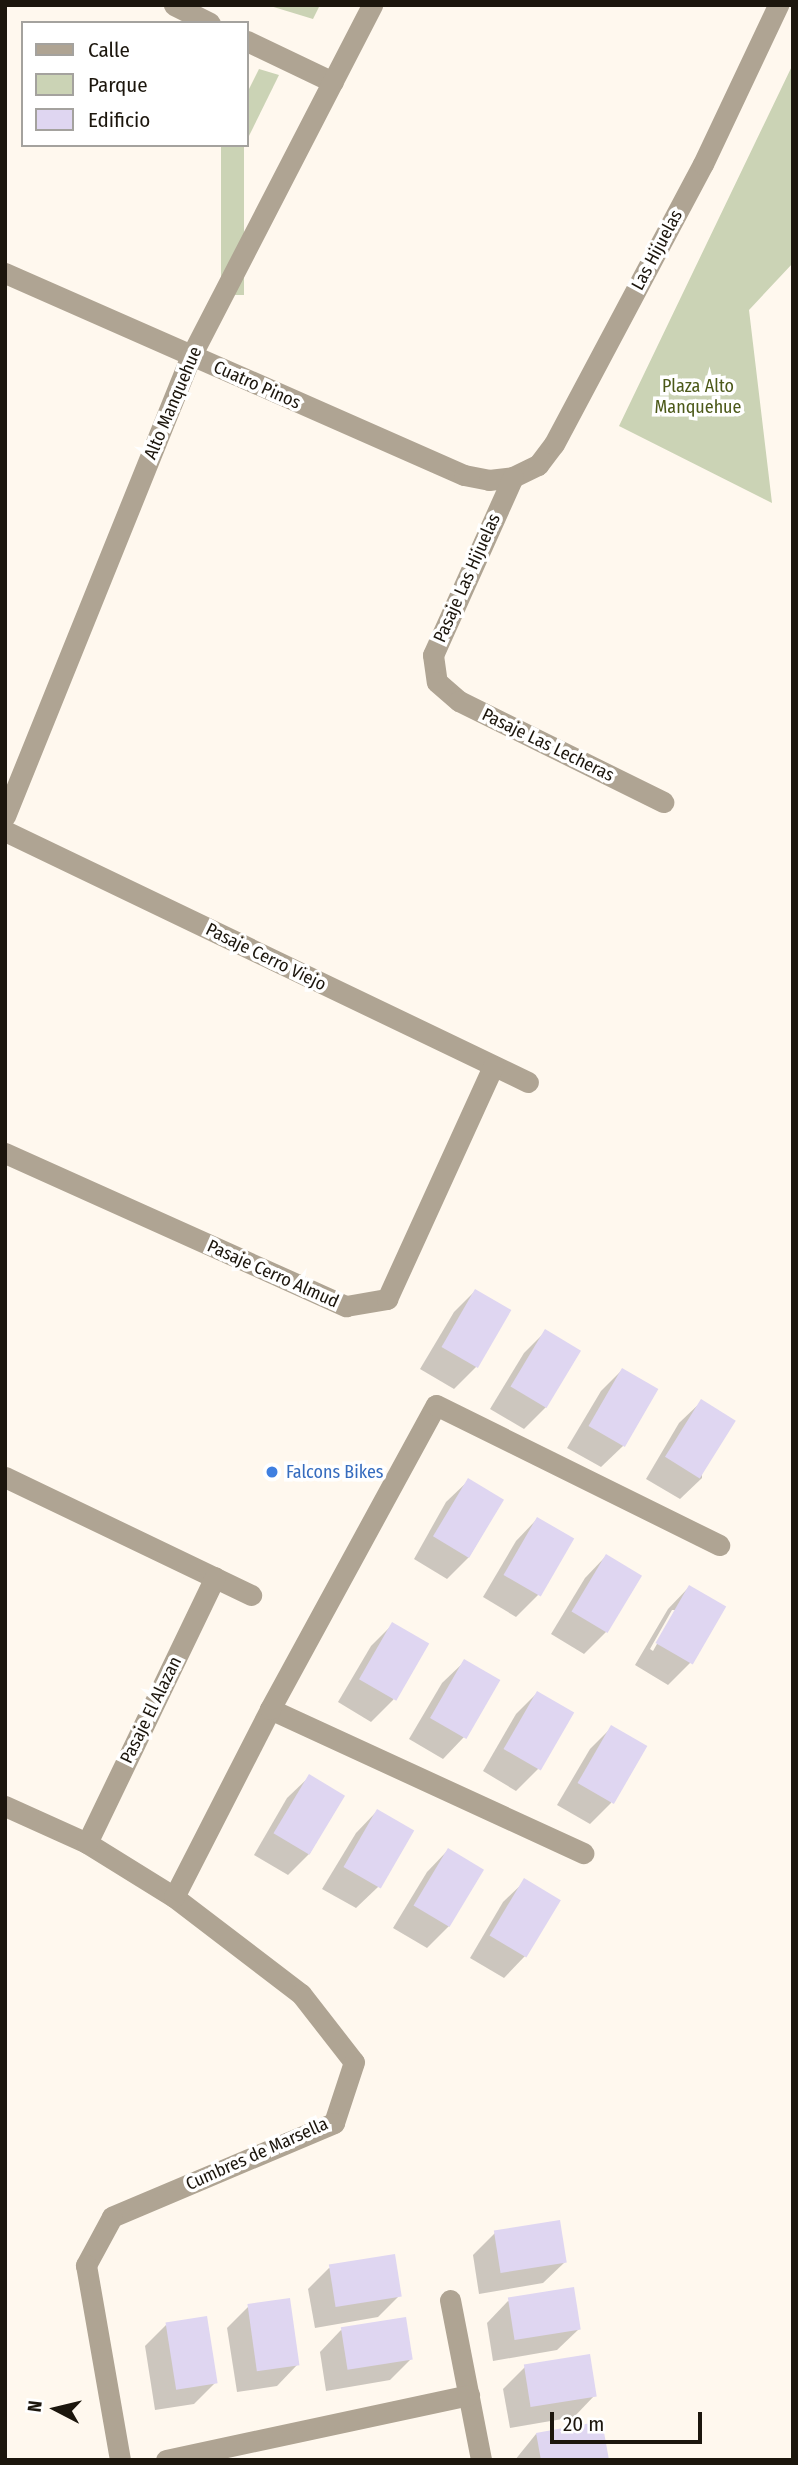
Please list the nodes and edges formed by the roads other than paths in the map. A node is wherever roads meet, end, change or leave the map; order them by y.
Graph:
1 (174, 5) edge
2 (372, 5) edge
3 (778, 5) edge
4 (206, 21) edge
5 (248, 40) edge
6 (333, 82) junction
7 (5, 273) edge
8 (191, 356) junction
9 (513, 477) junction
10 (437, 681) joint
11 (663, 802) dead end
12 (5, 816) edge
13 (5, 831) edge
14 (493, 1066) junction
15 (528, 1082) dead end
16 (5, 1153) edge
17 (5, 1477) edge
18 (719, 1545) dead end
19 (215, 1577) junction
20 (251, 1595) dead end
21 (270, 1709) junction
22 (5, 1806) edge
23 (87, 1843) junction
24 (583, 1853) dead end
25 (174, 1897) junction
26 (450, 2300) dead end
27 (469, 2395) junction
28 (120, 2460) edge
29 (166, 2460) edge
30 (481, 2460) edge

1 - 4 street
2 - 6 street, Alto Manquehue
3 - 9 street, Las Hijuelas
5 - 6 street
6 - 8 street, Alto Manquehue
7 - 8 street, Cuatro Pinos
8 - 9 street, Cuatro Pinos
8 - 12 street, Alto Manquehue
9 - 10 street, Pasaje Las Hijuelas
10 - 11 street, Pasaje Las Lecheras
13 - 14 street, Pasaje Cerro Viejo
14 - 15 street, Pasaje Cerro Viejo
14 - 16 street, Pasaje Cerro Almud
17 - 19 street
18 - 21 street
19 - 20 street
19 - 23 street, Pasaje El Alazan
21 - 24 street
21 - 25 street
22 - 23 street, Cumbres de Marsella
23 - 25 street, Cumbres de Marsella
25 - 28 street, Cumbres de Marsella
26 - 27 street
27 - 29 street
27 - 30 street

